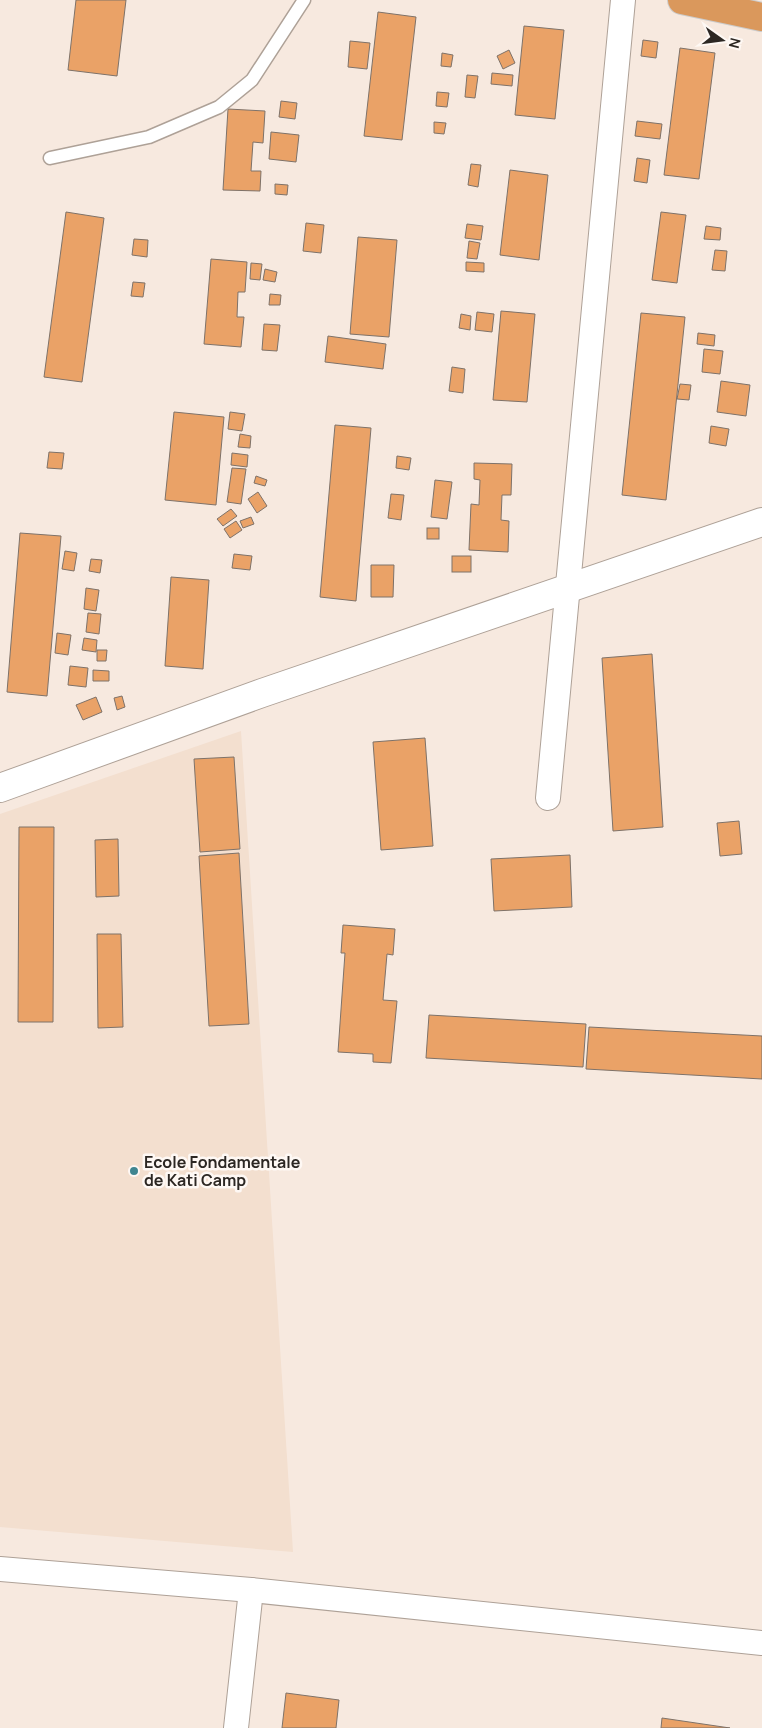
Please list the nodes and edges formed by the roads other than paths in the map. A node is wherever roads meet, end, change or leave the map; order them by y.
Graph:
1 (304, 0) edge
2 (623, 0) edge
3 (682, 0) edge
4 (716, 3) edge
5 (762, 17) edge
6 (50, 158) dead end
7 (762, 522) edge
8 (568, 588) junction
9 (0, 788) edge
10 (548, 798) dead end
11 (0, 1569) edge
12 (250, 1590) junction
13 (762, 1644) edge
14 (236, 1728) edge

1 - 6 lane
2 - 8 street
3 - 4 highway
4 - 5 highway
7 - 8 street
8 - 9 street
8 - 10 street
11 - 12 street
12 - 13 street
12 - 14 street

